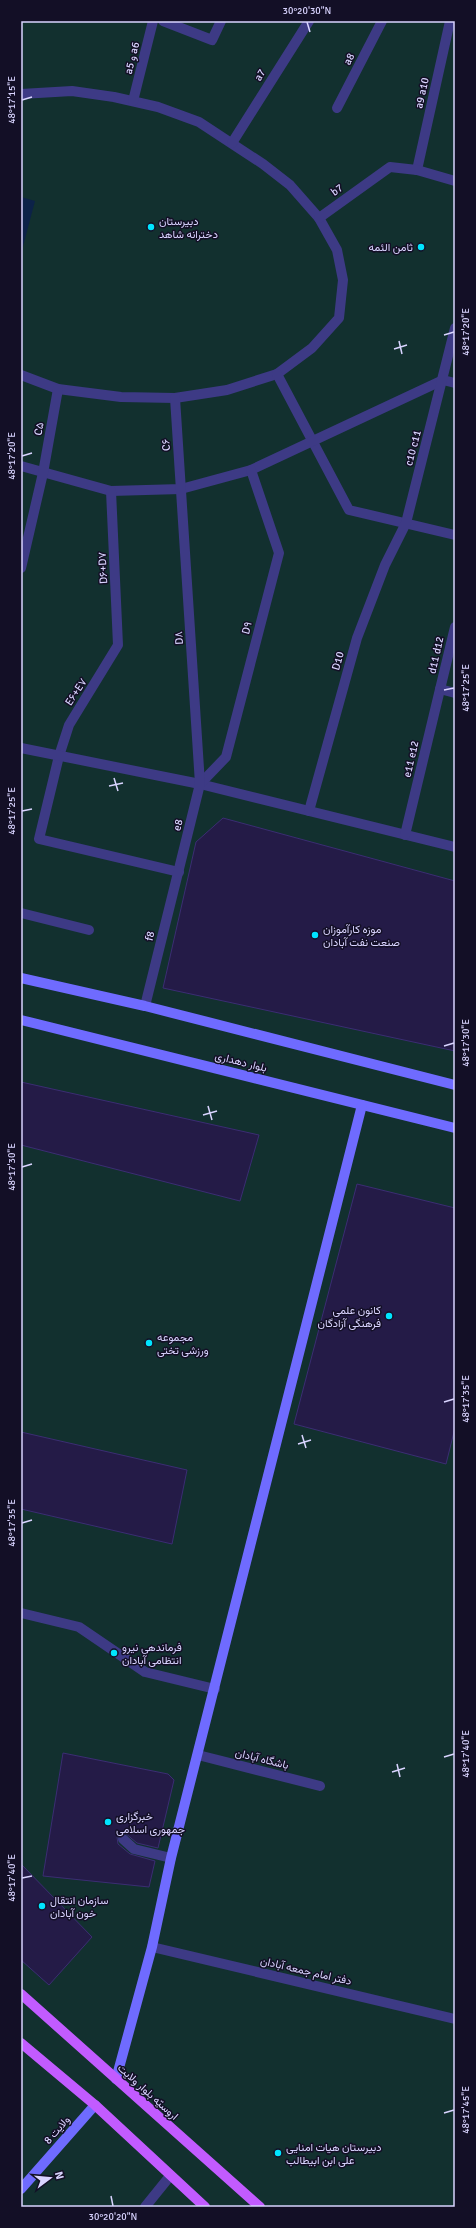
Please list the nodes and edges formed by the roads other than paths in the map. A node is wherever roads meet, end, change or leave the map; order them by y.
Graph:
1 (153, 21) edge
2 (163, 21) edge
3 (221, 21) edge
4 (309, 21) edge
5 (382, 21) edge
6 (450, 21) edge
7 (21, 87) edge
8 (21, 94) edge
9 (133, 101) junction
10 (336, 108) dead end
11 (232, 142) junction
12 (417, 170) junction
13 (455, 181) edge
14 (319, 218) junction
15 (455, 328) edge
16 (277, 374) junction
17 (21, 375) edge
18 (443, 380) junction
19 (455, 383) edge
20 (58, 388) junction
21 (175, 398) junction
22 (312, 441) junction
23 (21, 466) edge
24 (251, 470) junction
25 (43, 473) junction
26 (181, 489) junction
27 (111, 490) junction
28 (406, 523) junction
29 (455, 534) edge
30 (21, 568) edge
31 (455, 627) edge
32 (118, 645) joint
33 (440, 689) junction
34 (455, 693) edge
35 (21, 748) edge
36 (59, 756) junction
37 (200, 784) junction
38 (309, 811) junction
39 (405, 835) junction
40 (455, 847) edge
41 (179, 872) junction
42 (21, 913) edge
43 (89, 930) dead end
44 (21, 978) edge
45 (145, 1006) junction
46 (21, 1020) edge
47 (455, 1085) edge
48 (362, 1104) junction
49 (455, 1128) edge
50 (21, 1613) edge
51 (215, 1688) junction
52 (198, 1754) junction
53 (320, 1786) dead end
54 (123, 1839) dead end
55 (171, 1858) junction
56 (152, 1948) junction
57 (21, 1994) edge
58 (455, 2019) edge
59 (21, 2043) edge
60 (116, 2079) junction
61 (95, 2105) junction
62 (170, 2176) junction
63 (21, 2189) edge
64 (145, 2207) edge
65 (205, 2207) edge
66 (260, 2207) edge

1 - 9 street, a5 و a6
2 - 3 street
4 - 11 street, a7
5 - 10 street, a8
6 - 12 street, a9 a10
7 - 8 street
8 - 9 street
9 - 11 street
11 - 14 street
12 - 13 street, b7
12 - 14 street, b7
14 - 16 street
15 - 18 street, c10 c11
16 - 21 street
16 - 22 street
17 - 20 street
18 - 19 street
18 - 22 street
18 - 28 street, c10 c11
20 - 21 street
20 - 25 street, C۵
21 - 26 street, C۶
22 - 24 street
22 - 28 street
23 - 25 street
24 - 26 street
24 - 37 street, D۹
25 - 27 street
25 - 30 street, C۵
26 - 27 street
26 - 37 street, D۸
27 - 32 street, D۶+D۷
28 - 29 street
28 - 38 street, D10
31 - 33 street, d11 d12
32 - 36 street, E۶+E۷
33 - 34 street
33 - 39 street, e11 e12
35 - 36 street
36 - 37 street
36 - 41 street, E۶+E۷
37 - 38 street
37 - 41 street, e8
38 - 39 street
39 - 40 street
41 - 45 street, f8
42 - 43 street
44 - 45 street
45 - 47 street
46 - 48 street, بلوار دهداری
48 - 49 street, بلوار دهداری
48 - 51 street
50 - 51 street
51 - 52 street
52 - 53 street, باشگاه آبادان
52 - 55 street
54 - 55 street
55 - 56 street
56 - 58 street, دفتر امام جمعه آبادان
56 - 60 street
57 - 60 main road, اروسیّه بلوار ولایت
59 - 61 main road
60 - 66 main road, اروسیّه بلوار ولایت
61 - 62 main road
61 - 63 street, ولایت 8
62 - 64 street
62 - 65 main road

